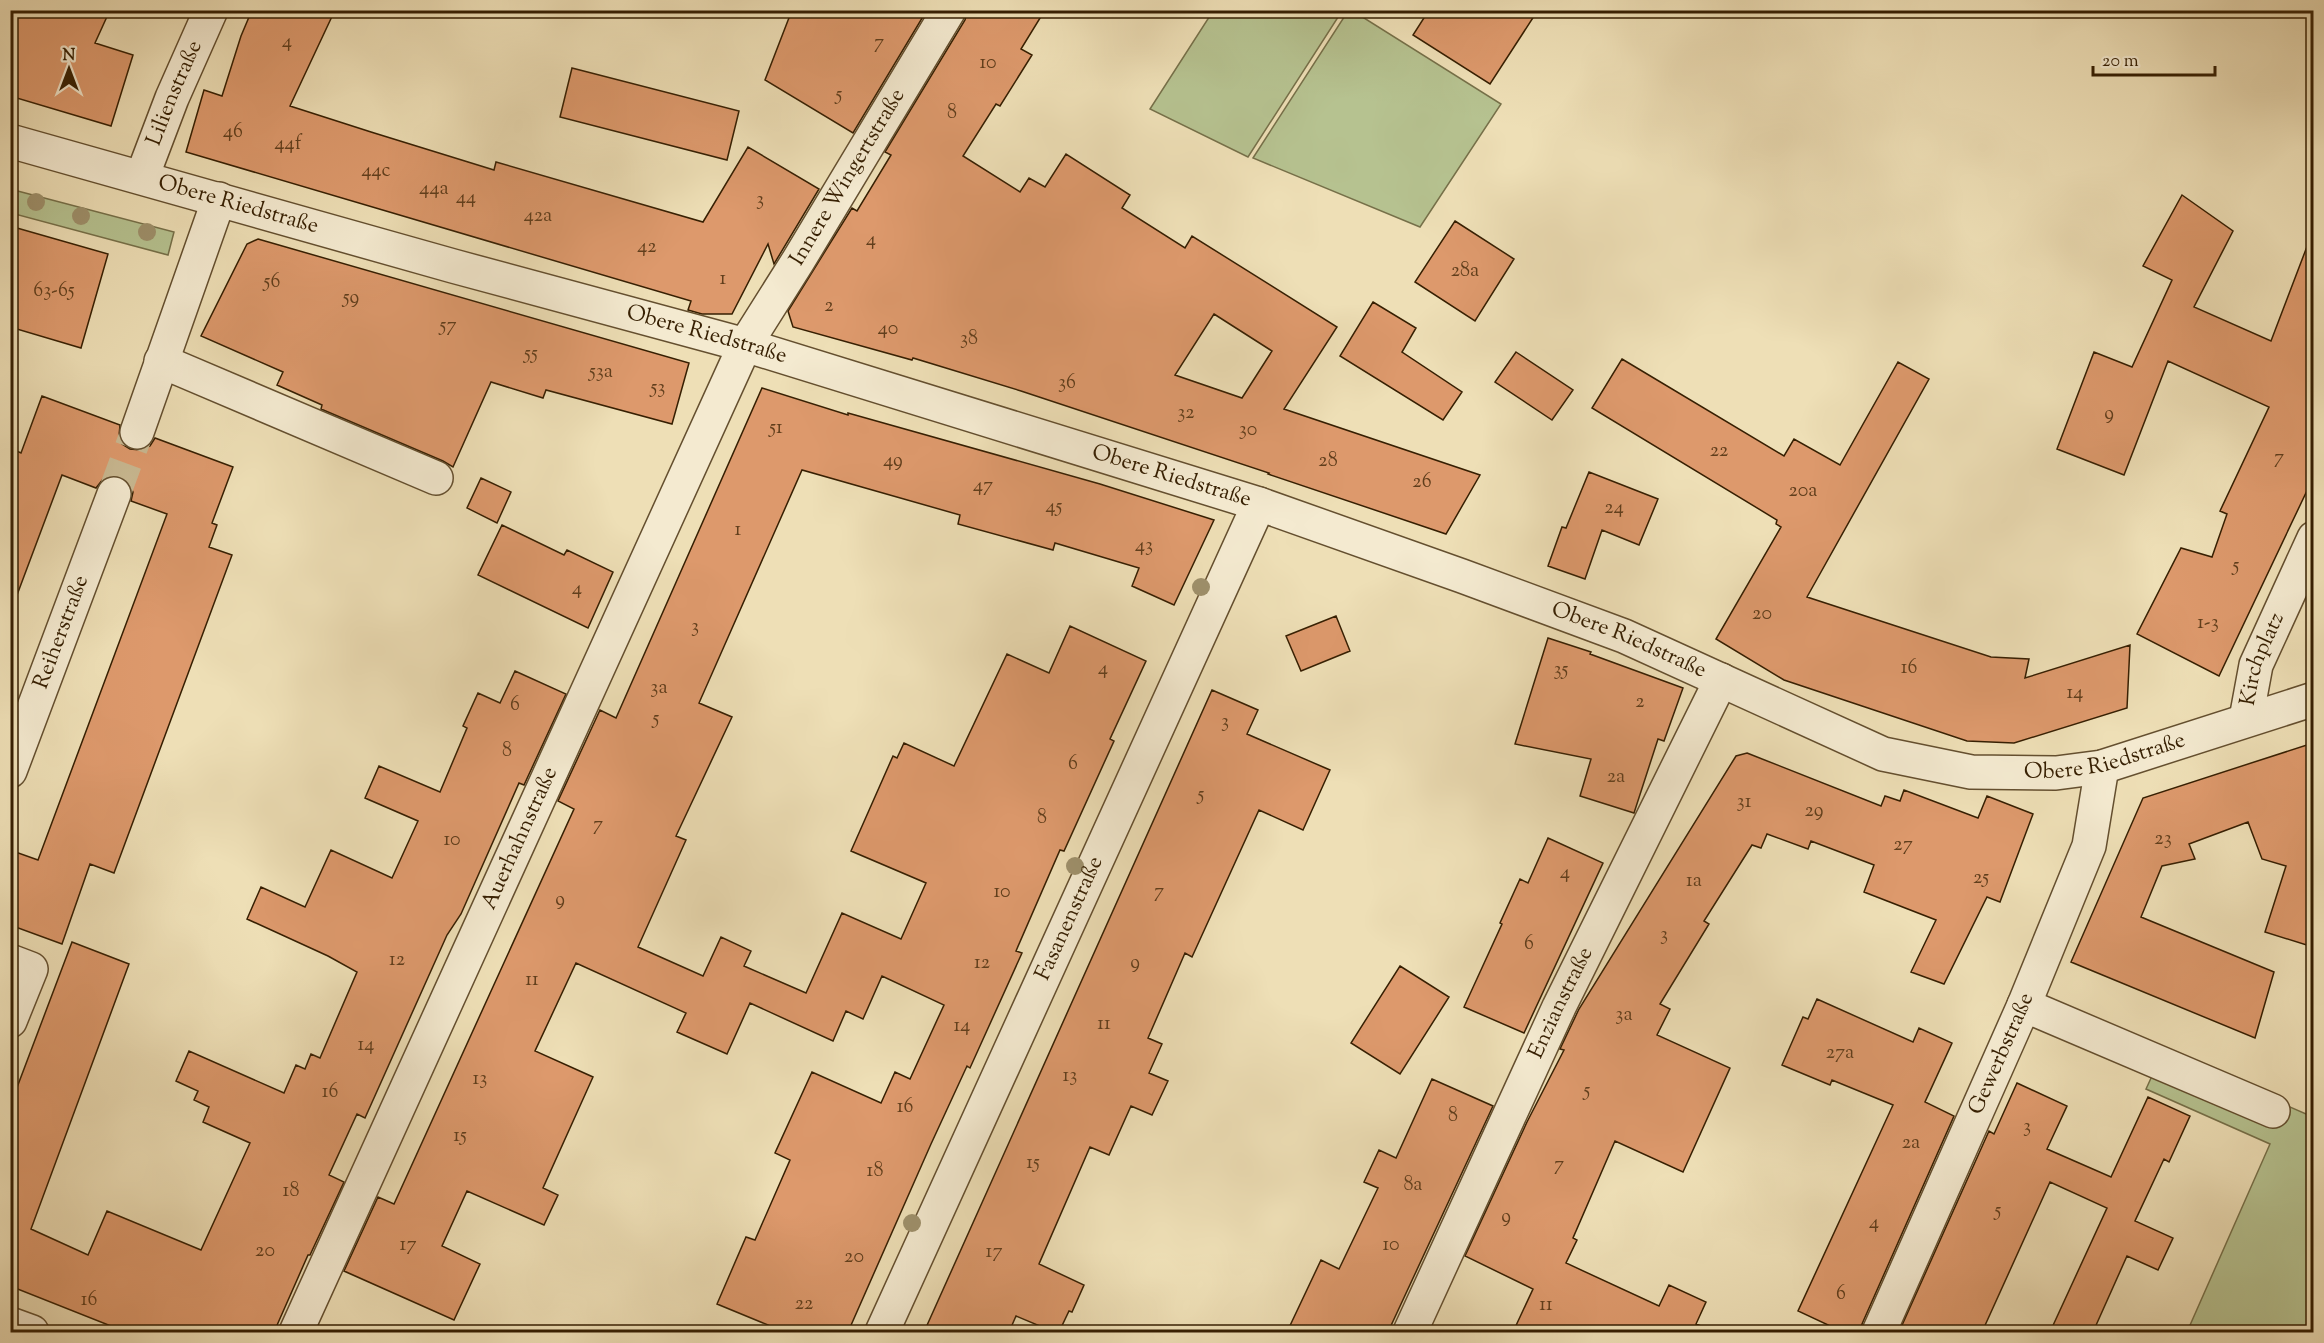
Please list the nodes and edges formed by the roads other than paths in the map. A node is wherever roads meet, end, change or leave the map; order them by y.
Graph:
1 (211, 10) edge
2 (949, 10) edge
3 (10, 141) edge
4 (142, 177) junction
5 (219, 200) junction
6 (745, 345) junction
7 (162, 361) junction
8 (137, 432) tunnel mouth
9 (436, 477) dead end
10 (114, 494) tunnel mouth
11 (1259, 504) junction
12 (2313, 538) edge
13 (1721, 680) junction
14 (2313, 699) edge
15 (2246, 719) junction
16 (2102, 767) junction
17 (10, 771) edge
18 (10, 961) edge
19 (2024, 1005) junction
20 (10, 1021) edge
21 (2273, 1111) dead end
22 (10, 1324) edge
23 (32, 1332) edge
24 (296, 1332) edge
25 (882, 1332) edge
26 (1410, 1332) edge
27 (1879, 1332) edge

1 - 4 street, Lilienstraße
2 - 6 street, Innere Wingertstraße
3 - 4 street, Obere Riedstraße
4 - 5 street, Obere Riedstraße
5 - 6 street, Obere Riedstraße
5 - 7 street
6 - 11 street, Obere Riedstraße
6 - 24 street, Auerhahnstraße
7 - 8 street
7 - 9 street
10 - 17 street, Reiherstraße
11 - 13 street, Obere Riedstraße
11 - 25 street, Fasanenstraße
12 - 15 street, Kirchplatz
13 - 16 street, Obere Riedstraße
13 - 26 street, Enzianstraße
14 - 15 street, Obere Riedstraße
15 - 16 street, Obere Riedstraße
16 - 19 street, Gewerbstraße
18 - 20 street
19 - 21 street
19 - 27 street, Gewerbstraße
22 - 23 street

